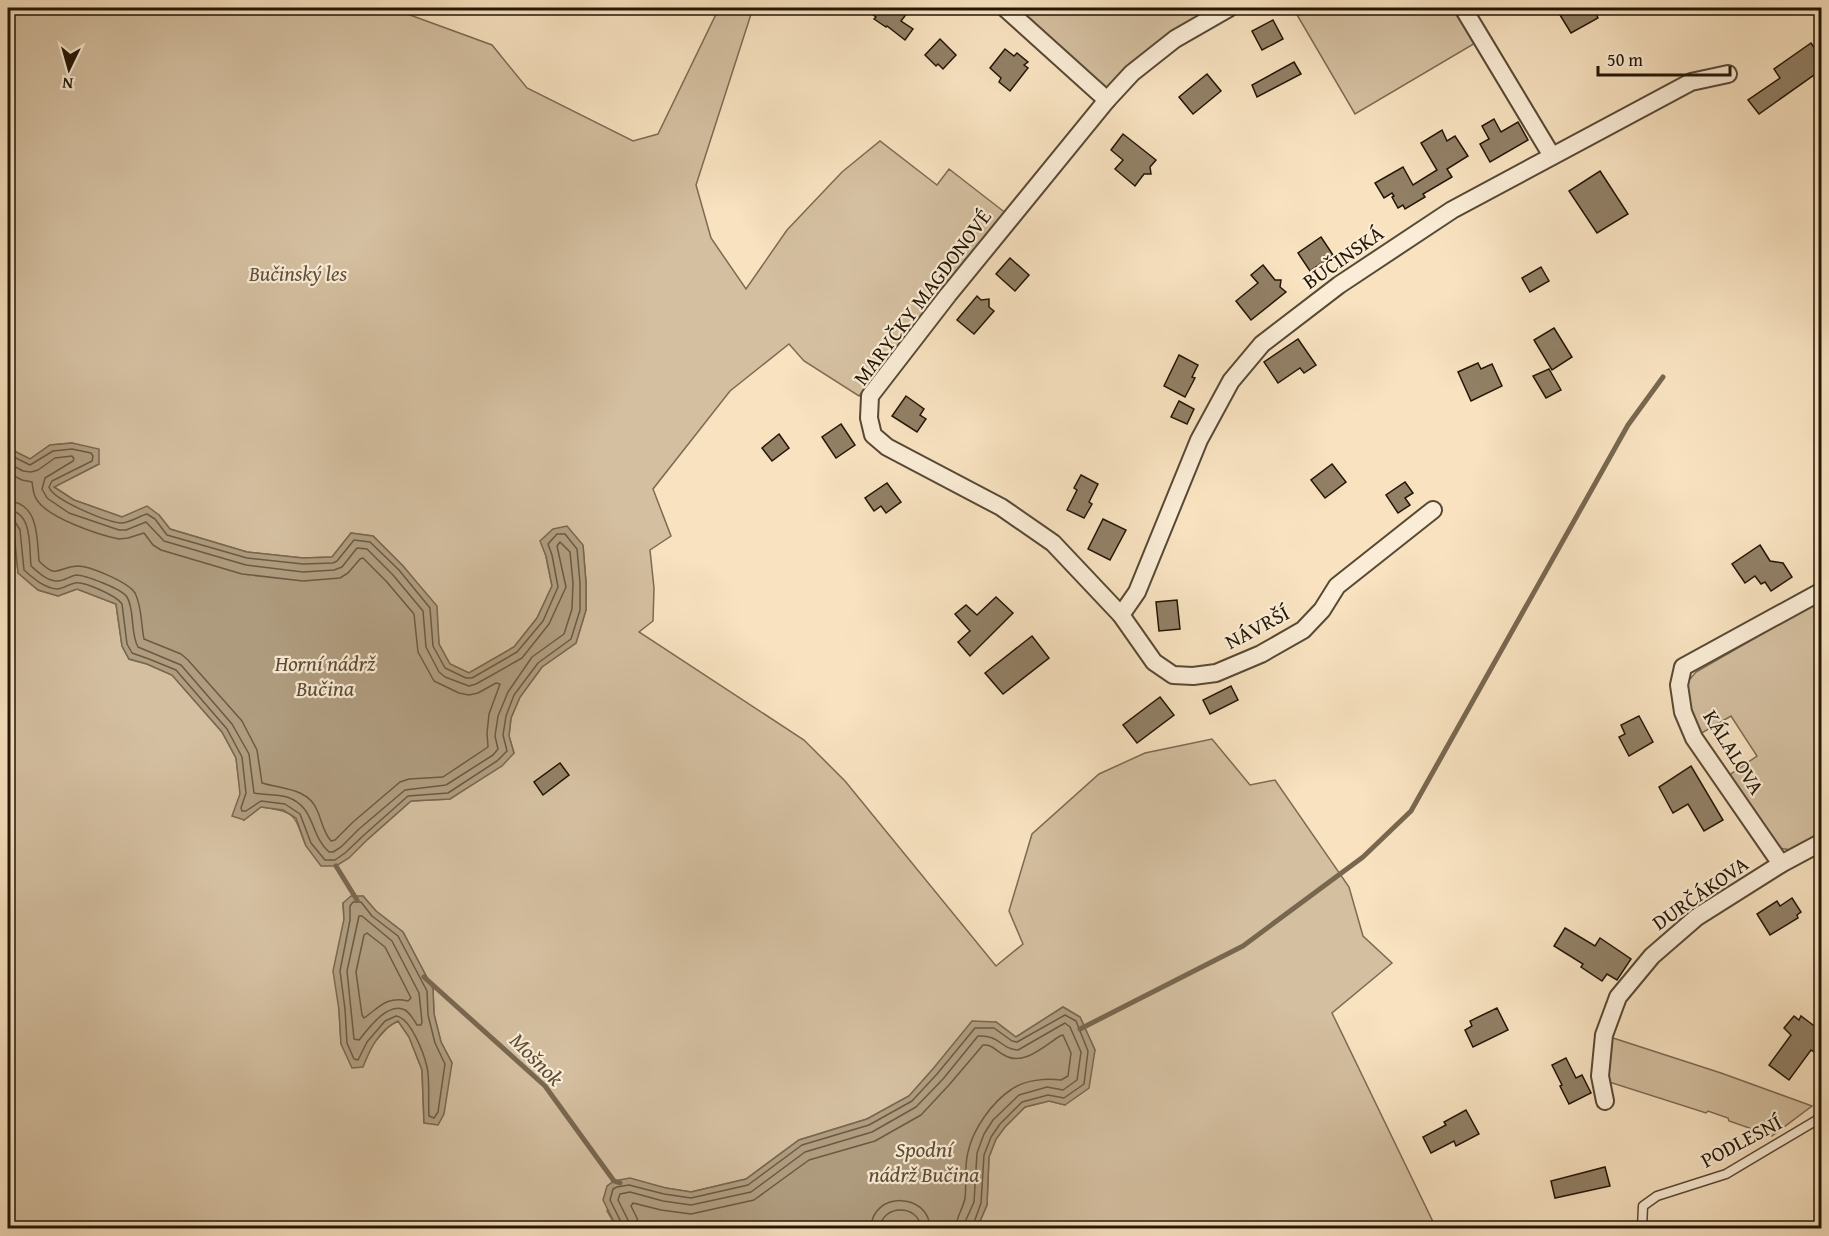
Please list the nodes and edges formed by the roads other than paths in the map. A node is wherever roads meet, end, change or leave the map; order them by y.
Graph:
1 (1005, 8) edge
2 (1229, 8) edge
3 (1463, 8) edge
4 (1728, 74) dead end
5 (1107, 100) junction
6 (1552, 156) junction
7 (1433, 510) dead end
8 (1821, 591) edge
9 (1121, 615) junction
10 (1821, 842) edge
11 (1780, 864) junction
12 (1605, 1101) dead end
13 (1821, 1117) edge
14 (1642, 1228) edge

1 - 5 street
2 - 5 street, MARYČKY MAGDONOVÉ
3 - 6 street
4 - 6 street, BUČINSKÁ
5 - 9 street, MARYČKY MAGDONOVÉ
6 - 9 street, BUČINSKÁ
7 - 9 street, NÁVRŠÍ
8 - 11 street, KÁLALOVA
10 - 11 street, DURČÁKOVA
11 - 12 street, DURČÁKOVA
13 - 14 lane, PODLESNÍ

